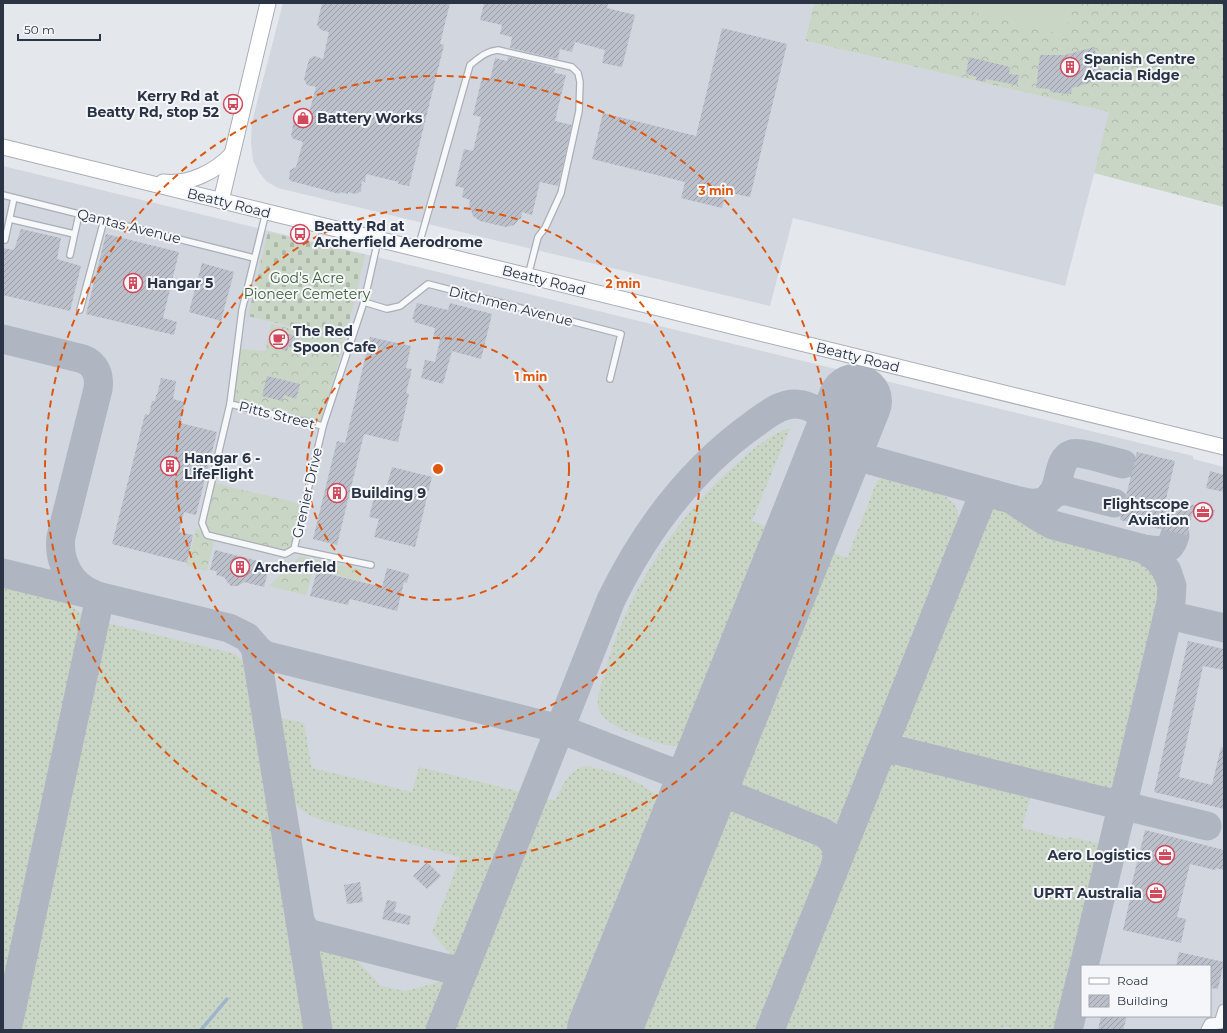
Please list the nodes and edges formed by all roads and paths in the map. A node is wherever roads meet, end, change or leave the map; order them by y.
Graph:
1 (268, 3) edge
2 (3, 147) edge
3 (232, 154) junction
4 (125, 177) junction
5 (3, 195) edge
6 (14, 198) junction
7 (221, 201) junction
8 (266, 212) junction
9 (79, 214) junction
10 (10, 219) junction
11 (104, 220) junction
12 (74, 234) junction
13 (378, 238) junction
14 (5, 240) dead end
15 (418, 248) junction
16 (70, 255) dead end
17 (254, 258) junction
18 (528, 276) junction
19 (364, 302) junction
20 (80, 310) dead end
21 (610, 379) dead end
22 (230, 404) junction
23 (323, 426) junction
24 (1224, 447) edge
25 (294, 549) junction
26 (371, 565) dead end
27 (1224, 1010) edge
28 (1222, 1023) edge
29 (1207, 1030) edge

1 - 3 main road
2 - 4 main road, Beatty Road
3 - 4 main road
3 - 7 main road
4 - 7 main road, Beatty Road
5 - 6 lane, Qantas Avenue
6 - 9 lane, Qantas Avenue
6 - 10 lane
7 - 8 main road, Beatty Road
8 - 13 main road, Beatty Road
8 - 17 lane, Grenier Drive
9 - 11 lane, Qantas Avenue
9 - 12 lane
10 - 12 lane
10 - 14 lane
11 - 17 lane, Qantas Avenue
11 - 20 lane
12 - 16 lane
13 - 15 main road, Beatty Road
13 - 19 lane, Grenier Drive
15 - 18 main road, Beatty Road
15 - 18 lane
17 - 22 lane, Grenier Drive
18 - 24 main road, Beatty Road
19 - 21 lane, Ditchmen Avenue
19 - 23 lane, Grenier Drive
22 - 23 lane, Pitts Street
22 - 25 lane, Grenier Drive
23 - 25 lane, Grenier Drive
25 - 26 lane
27 - 28 street
28 - 29 street

